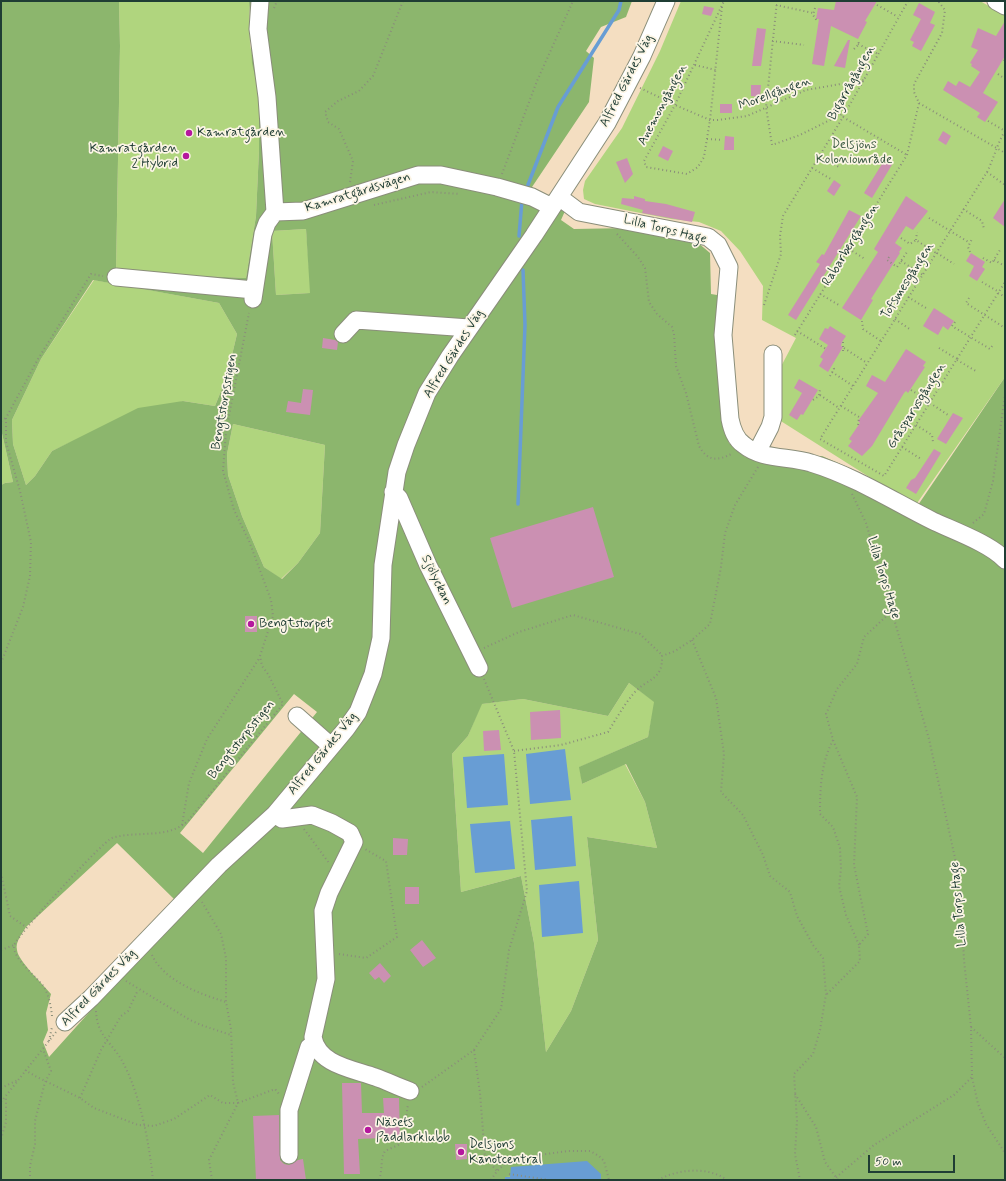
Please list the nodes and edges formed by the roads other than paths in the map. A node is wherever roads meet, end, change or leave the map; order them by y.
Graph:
1 (260, 1) edge
2 (666, 1) edge
3 (996, 1) edge
4 (1005, 6) edge
5 (555, 202) junction
6 (276, 212) junction
7 (116, 277) road end
8 (469, 328) junction
9 (343, 334) dead end
10 (774, 354) dead end
11 (756, 451) junction
12 (393, 492) junction
13 (1005, 560) edge
14 (476, 661) road end
15 (297, 716) dead end
16 (331, 746) junction
17 (275, 814) junction
18 (56, 1022) road end
19 (314, 1044) junction
20 (410, 1091) road end
21 (289, 1155) dead end

1 - 6 street
2 - 5 street, Alfred Gärdes Väg
3 - 4 street
5 - 6 street, Kamratgårdsvägen
5 - 8 street, Alfred Gärdes Väg
5 - 11 street, Lilla Torps Hage
6 - 7 street
8 - 9 street
8 - 12 street, Alfred Gärdes Väg
10 - 11 street
11 - 13 street
12 - 14 street, Sjölyckan
12 - 16 street, Alfred Gärdes Väg
15 - 16 street
16 - 17 street, Alfred Gärdes Väg
17 - 18 street, Alfred Gärdes Väg
17 - 19 street, Alfred Gärdes Väg
19 - 20 street
19 - 21 street

